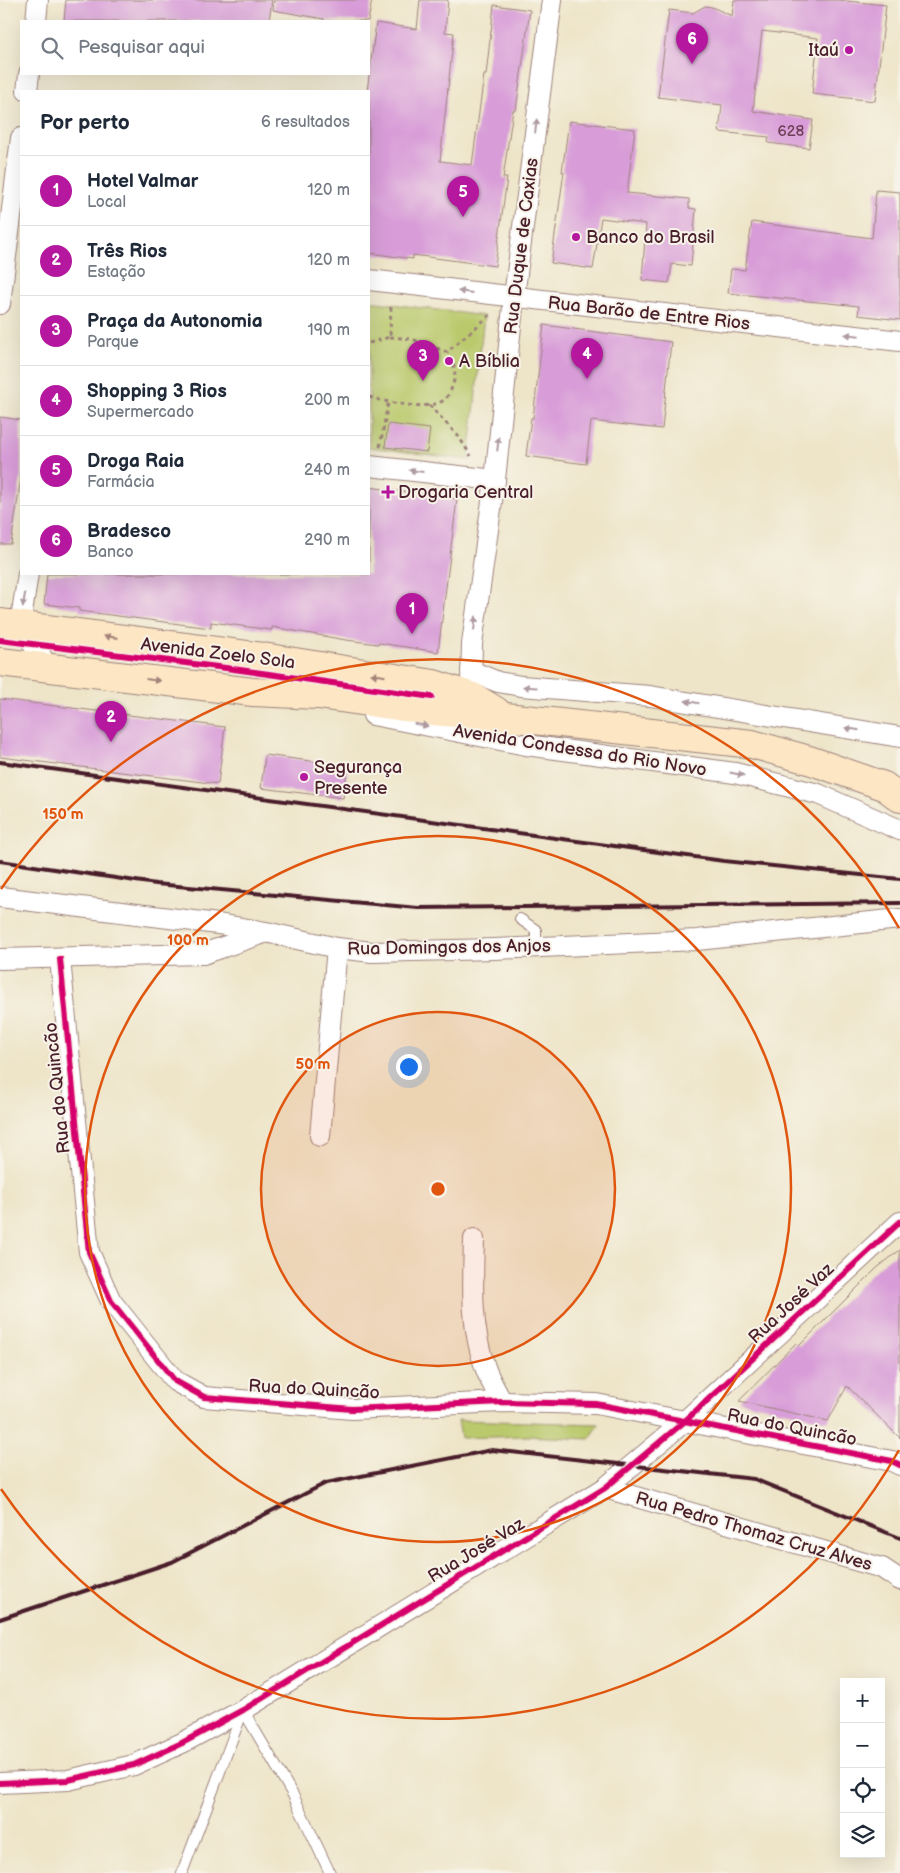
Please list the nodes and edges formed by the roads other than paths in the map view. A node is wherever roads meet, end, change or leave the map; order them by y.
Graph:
1 (38, 0) edge
2 (552, 0) edge
3 (36, 20) edge
4 (29, 75) edge
5 (27, 90) edge
6 (20, 147) edge
7 (10, 239) edge
8 (370, 280) edge
9 (514, 298) junction
10 (0, 304) edge
11 (900, 341) edge
12 (374, 460) edge
13 (495, 480) junction
14 (28, 575) edge
15 (10, 624) edge
16 (0, 662) edge
17 (52, 668) junction
18 (0, 672) edge
19 (472, 684) junction
20 (253, 692) junction
21 (506, 717) junction
22 (900, 737) edge
23 (900, 798) edge
24 (900, 830) edge
25 (0, 897) edge
26 (520, 919) dead end
27 (900, 919) edge
28 (266, 932) junction
29 (536, 947) junction
30 (337, 948) junction
31 (0, 959) edge
32 (60, 959) junction
33 (320, 1136) dead end
34 (900, 1222) edge
35 (474, 1239) dead end
36 (502, 1402) junction
37 (685, 1421) junction
38 (900, 1465) edge
39 (605, 1488) junction
40 (900, 1580) edge
41 (243, 1710) junction
42 (0, 1783) edge
43 (182, 1873) edge
44 (330, 1873) edge

1 - 3 street
9 -> 2 street, Rua Duque de Caxias
4 - 5 street
6 - 7 street
7 - 10 street
9 -> 8 street, Rua Barão de Entre Rios
11 -> 9 street, Rua Barão de Entre Rios
13 -> 9 street, Rua Duque de Caxias
13 -> 12 street
19 -> 13 street, Rua Duque de Caxias
14 -> 15 street
15 - 17 street
19 -> 15 main road, Avenida Condessa do Rio Novo
16 - 17 main road, Avenida Condessa do Rio Novo
17 - 18 lane
17 -> 20 main road, Avenida Condessa do Rio Novo
19 - 21 main road, Avenida Condessa do Rio Novo
22 -> 19 street, Avenida Condessa do Rio Novo
20 - 21 main road, Avenida Condessa do Rio Novo
20 -> 24 street, Avenida Condessa do Rio Novo
21 - 23 main road
25 - 28 street, Rua Domingos dos Anjos
26 - 29 lane
27 - 29 street, Rua Domingos dos Anjos
28 - 30 street, Rua Domingos dos Anjos
28 - 32 street
29 - 30 street, Rua Domingos dos Anjos
30 - 33 street
31 - 32 street
32 - 36 street, Rua do Quincão
34 - 37 street, Rua José Vaz
35 - 36 street
36 - 37 street, Rua do Quincão
37 - 38 street, Rua do Quincão
37 - 39 street, Rua José Vaz
39 - 40 street, Rua Pedro Thomaz Cruz Alves
39 - 41 street, Rua José Vaz
41 - 42 street, Rua José Vaz
41 - 43 lane
41 - 44 lane

